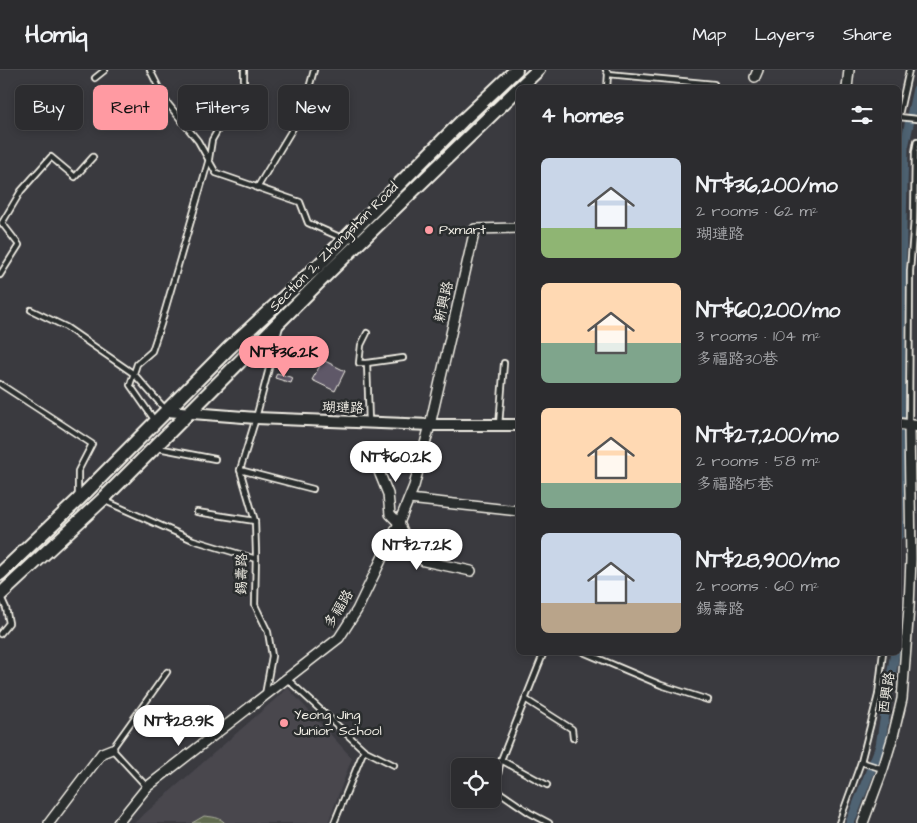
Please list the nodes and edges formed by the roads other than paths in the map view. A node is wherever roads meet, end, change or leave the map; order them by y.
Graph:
1 (105, 70) edge
2 (150, 70) edge
3 (244, 70) edge
4 (314, 70) edge
5 (516, 70) edge
6 (538, 70) edge
7 (849, 70) edge
8 (909, 70) edge
9 (607, 72) edge
10 (95, 78) dead end
11 (714, 84) dead end
12 (522, 85) edge
13 (608, 85) edge
14 (847, 85) edge
15 (516, 91) edge
16 (901, 107) edge
17 (901, 116) edge
18 (917, 119) edge
19 (917, 141) edge
20 (93, 157) dead end
21 (209, 159) junction
22 (257, 188) junction
23 (915, 219) edge
24 (516, 228) edge
25 (349, 244) junction
26 (0, 275) edge
27 (31, 310) dead end
28 (281, 320) junction
29 (368, 333) dead end
30 (910, 334) junction
31 (917, 336) edge
32 (273, 353) junction
33 (283, 356) dead end
34 (404, 358) dead end
35 (366, 363) junction
36 (504, 363) dead end
37 (134, 374) junction
38 (0, 384) edge
39 (167, 411) junction
40 (188, 413) junction
41 (256, 418) junction
42 (156, 422) junction
43 (368, 422) junction
44 (430, 425) junction
45 (500, 425) junction
46 (516, 425) edge
47 (908, 425) edge
48 (154, 447) junction
49 (372, 454) dead end
50 (215, 459) dead end
51 (240, 470) junction
52 (313, 489) dead end
53 (409, 499) junction
54 (78, 500) junction
55 (102, 500) junction
56 (516, 511) edge
57 (197, 512) dead end
58 (255, 521) junction
59 (399, 523) junction
60 (256, 558) junction
61 (914, 560) edge
62 (471, 571) dead end
63 (0, 574) edge
64 (0, 595) edge
65 (0, 634) edge
66 (543, 655) edge
67 (591, 655) edge
68 (883, 655) edge
69 (167, 672) dead end
70 (286, 678) junction
71 (265, 695) junction
72 (525, 700) junction
73 (708, 700) dead end
74 (573, 738) dead end
75 (112, 749) junction
76 (364, 750) junction
77 (501, 760) joint
78 (861, 762) junction
79 (394, 765) dead end
80 (883, 769) junction
81 (547, 785) dead end
82 (147, 787) junction
83 (501, 793) edge
84 (49, 823) edge
85 (118, 823) edge
86 (334, 823) edge
87 (549, 823) edge
88 (839, 823) edge
89 (862, 823) edge

1 - 10 lane
2 - 21 lane
3 - 21 lane
4 - 22 lane
5 - 25 main road, Section 2, Zhongshan Road
6 - 12 main road, Section 2, Zhongshan Road
7 - 14 street
8 - 16 lane
9 - 11 lane
9 - 13 lane
15 - 25 main road, Section 2, Zhongshan Road
17 - 18 lane
19 - 23 lane, 西興路
20 - 26 lane
21 - 22 lane
21 - 37 lane
22 - 25 lane
23 - 30 lane, 西興路
24 - 44 street, 新興路
25 - 28 main road, Section 2, Zhongshan Road
25 - 39 main road, Section 2, Zhongshan Road
27 - 37 lane
28 - 32 lane
28 - 40 main road, Section 2, Zhongshan Road
29 - 35 lane
30 - 31 lane
30 - 47 lane, 西興路
32 - 33 lane
32 - 41 lane
34 - 35 lane
35 - 43 lane
36 - 45 lane
37 - 39 lane
37 - 42 lane
38 - 54 lane
39 - 40 street, 瑚璉路
39 - 42 main road, Section 2, Zhongshan Road
40 - 41 street, 瑚璉路
40 - 48 main road, Section 2, Zhongshan Road
41 - 43 street, 瑚璉路
41 - 51 lane
42 - 54 main road, Section 2, Zhongshan Road
43 - 44 street, 瑚璉路
44 - 45 street, 瑚璉路
44 - 53 street, 多福路
45 - 46 street, 瑚璉路
47 - 61 street, 西興路
48 - 50 lane
48 - 55 main road, Section 2, Zhongshan Road
49 - 59 street
51 - 52 lane
51 - 58 lane, 錫壽路
53 - 56 street
53 - 59 street, 多福路
54 - 63 main road, Section 2, Zhongshan Road
55 - 60 lane
55 - 64 main road, Section 2, Zhongshan Road
57 - 58 lane
58 - 60 lane, 錫壽路
59 - 62 street
59 - 70 street, 多福路
60 - 71 lane, 錫壽路
61 - 80 street, 西興路
64 - 65 lane
66 - 72 lane
67 - 73 lane
68 - 78 lane
69 - 75 lane
70 - 71 street, 多福路
70 - 76 lane
71 - 82 street
72 - 74 lane
72 - 77 lane
75 - 82 lane
75 - 84 street
76 - 79 lane
76 - 86 lane
77 - 81 lane
78 - 80 lane
78 - 88 lane
80 - 89 street, 西興路
82 - 85 street
83 - 87 lane

